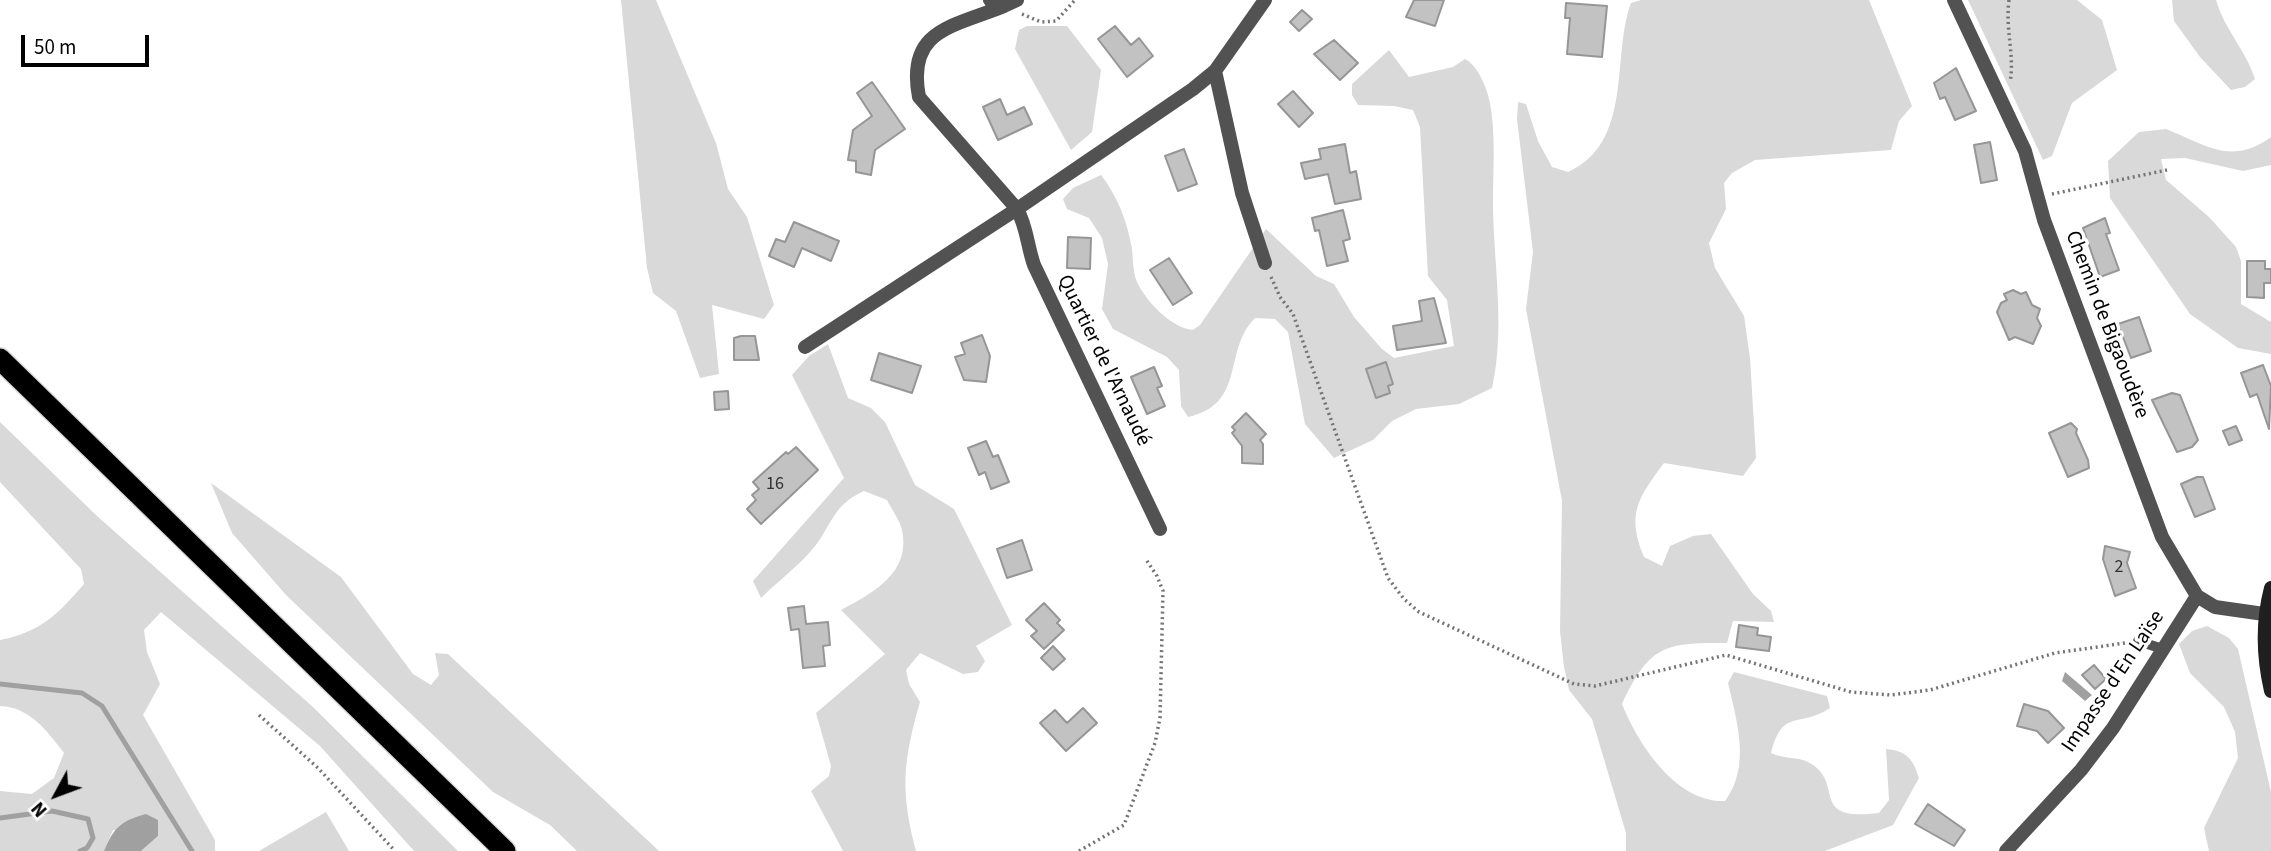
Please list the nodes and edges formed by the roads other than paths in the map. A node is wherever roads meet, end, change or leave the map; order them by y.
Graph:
1 (1265, 0) edge
2 (1954, 0) edge
3 (1004, 2) edge
4 (1215, 71) junction
5 (1017, 209) junction
6 (1265, 263) road end
7 (805, 347) dead end
8 (0, 359) edge
9 (1160, 529) dead end
10 (2271, 587) edge
11 (2197, 596) junction
12 (2264, 614) junction
13 (2138, 641) road end
14 (2163, 649) junction
15 (2271, 691) edge
16 (505, 851) edge
17 (2006, 851) edge

1 - 4 street
2 - 11 street, Chemin de Bigaoudère
3 - 5 street, Quartier de l'Arnaudé
4 - 5 street
4 - 6 street
5 - 7 street
5 - 9 street, Quartier de l'Arnaudé
8 - 16 highway
10 - 12 street
11 - 12 street
11 - 14 street, Impasse d'En Laïse
12 - 15 street
13 - 14 lane
14 - 17 street, Impasse d'En Laïse

